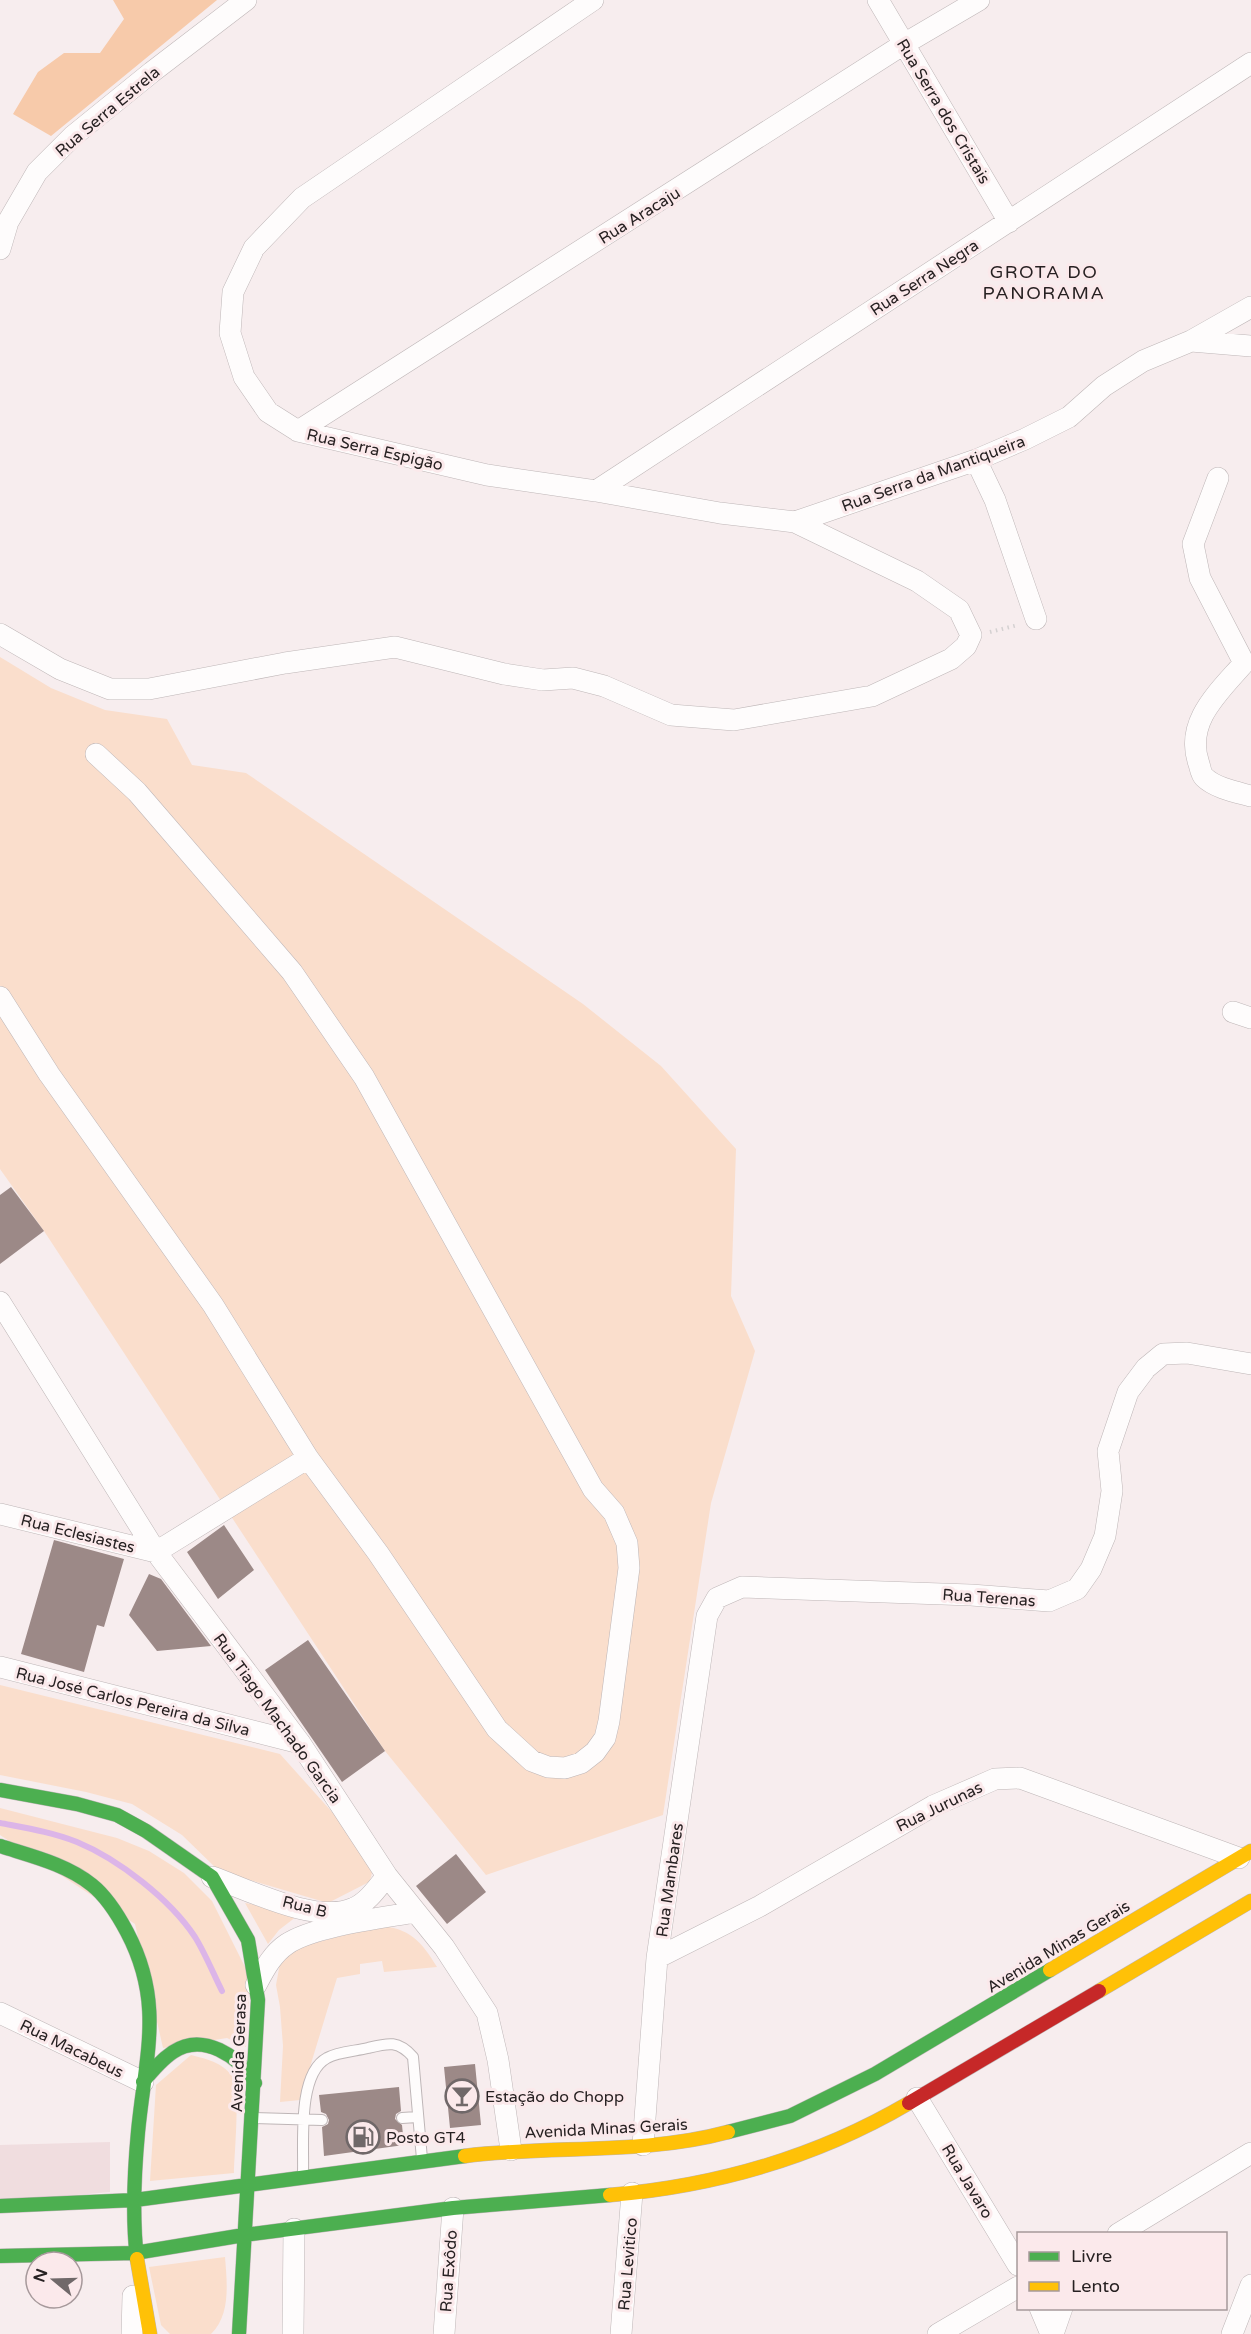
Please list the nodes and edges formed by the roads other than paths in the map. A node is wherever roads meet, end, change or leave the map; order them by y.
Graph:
1 (246, 0) edge
2 (593, 0) edge
3 (878, 0) edge
4 (979, 0) edge
5 (904, 44) junction
6 (1251, 63) edge
7 (1009, 222) junction
8 (0, 249) edge
9 (1251, 307) edge
10 (1191, 341) junction
11 (1251, 346) edge
12 (298, 431) junction
13 (976, 460) junction
14 (1218, 478) dead end
15 (596, 490) junction
16 (795, 522) junction
17 (1036, 619) road end
18 (0, 634) edge
19 (1247, 669) edge
20 (96, 754) dead end
21 (1251, 796) edge
22 (0, 997) edge
23 (0, 1302) edge
24 (1251, 1364) edge
25 (308, 1458) junction
26 (0, 1514) edge
27 (156, 1552) junction
28 (707, 1616) joint
29 (0, 1667) edge
30 (300, 1743) junction
31 (0, 1790) edge
32 (0, 1846) edge
33 (1245, 1855) edge
34 (212, 1876) junction
35 (387, 1876) junction
36 (1251, 1901) edge
37 (415, 1912) junction
38 (657, 1958) junction
39 (256, 1985) junction
40 (0, 2013) edge
41 (143, 2082) junction
42 (255, 2083) junction
43 (917, 2098) junction
44 (417, 2117) junction
45 (253, 2118) junction
46 (402, 2118) dead end
47 (304, 2120) junction
48 (322, 2120) dead end
49 (643, 2145) junction
50 (511, 2150) junction
51 (1251, 2153) edge
52 (422, 2162) junction
53 (303, 2177) junction
54 (249, 2185) junction
55 (633, 2193) junction
56 (135, 2200) junction
57 (0, 2206) edge
58 (453, 2208) junction
59 (294, 2229) junction
60 (1121, 2232) edge
61 (244, 2235) junction
62 (135, 2253) junction
63 (0, 2256) edge
64 (1017, 2263) edge
65 (1251, 2285) edge
66 (1017, 2288) edge
67 (241, 2305) junction
68 (1041, 2310) edge
69 (1061, 2310) edge
70 (132, 2334) edge
71 (150, 2334) edge
72 (228, 2334) edge
73 (239, 2334) edge
74 (293, 2334) edge
75 (444, 2334) edge
76 (621, 2334) edge
77 (938, 2334) edge
78 (1052, 2334) edge
79 (1232, 2334) edge

1 - 8 street, Rua Serra Estrela
2 - 12 street, Rua Serra Espigão
3 - 5 street, Rua Serra dos Cristais
4 - 5 street, Rua Aracaju
5 - 7 street, Rua Serra dos Cristais
5 - 12 street, Rua Aracaju
6 - 7 street, Rua Serra Negra
7 - 15 street, Rua Serra Negra
9 - 10 street, Rua Serra da Mantiqueira
10 - 11 street
10 - 13 street, Rua Serra da Mantiqueira
12 - 15 street, Rua Serra Espigão
13 - 16 street, Rua Serra da Mantiqueira
13 - 17 street
14 - 19 street
15 - 16 street, Rua Serra Espigão
16 - 18 street
19 - 21 street
20 - 25 street
22 - 25 street
23 - 27 street, Rua Tiago Machado Garcia
24 - 28 street, Rua Terenas
25 - 27 street
26 - 27 street, Rua Eclesiastes
27 - 30 street, Rua Tiago Machado Garcia
28 - 38 street, Rua Mambares
29 - 30 street, Rua José Carlos Pereira da Silva
30 - 35 street, Rua Tiago Machado Garcia
31 - 34 main road, Avenida Gerasa
32 - 41 main road
33 - 38 street, Rua Jurunas
33 - 49 main road, Avenida Minas Gerais
34 - 35 street, Rua B
34 - 39 main road, Avenida Gerasa
35 - 37 street, Rua Tiago Machado Garcia
36 - 43 main road
37 - 39 street, Rua B
37 - 50 street, Rua Tiago Machado Garcia
38 - 49 street, Rua Mambares
39 - 42 main road, Avenida Gerasa
40 - 41 street, Rua Macabeus
41 - 42 main road
41 - 56 main road
42 - 45 main road, Avenida Gerasa
43 - 55 main road
43 - 64 street, Rua Javaro
44 - 46 lane
44 - 47 lane
44 - 52 lane
45 - 47 lane
45 - 54 main road, Avenida Gerasa
47 - 48 lane
47 - 53 lane
49 - 50 main road, Avenida Minas Gerais
50 - 52 main road, Avenida Minas Gerais
51 - 60 street
52 - 53 main road, Avenida Minas Gerais
53 - 54 main road, Avenida Minas Gerais
54 - 56 main road, Avenida Minas Gerais
54 - 61 main road, Avenida Gerasa
55 - 58 main road
55 - 76 street, Rua Levitico
56 - 57 main road, Avenida Minas Gerais
56 - 62 main road
58 - 59 main road
58 - 75 street, Rua Exôdo
59 - 61 main road
59 - 74 street
61 - 62 main road
61 - 67 main road
62 - 63 main road
62 - 70 street
62 - 71 main road
65 - 79 street
66 - 77 street
67 - 72 main road
67 - 73 main road
68 - 78 street
69 - 78 street

